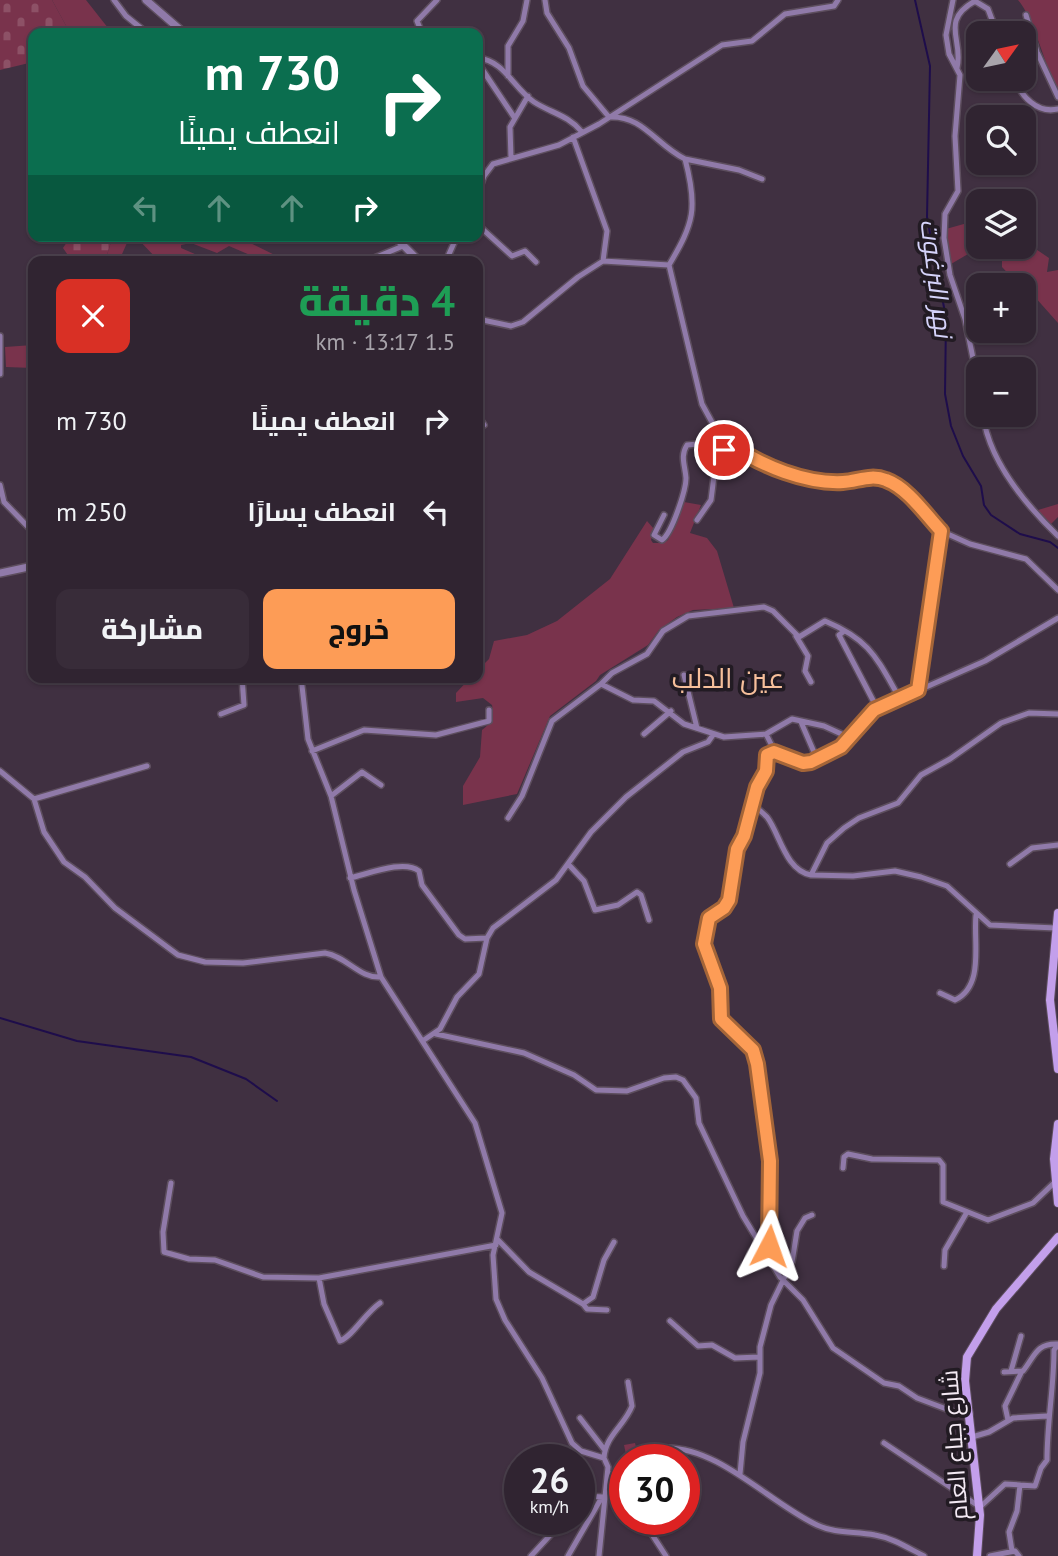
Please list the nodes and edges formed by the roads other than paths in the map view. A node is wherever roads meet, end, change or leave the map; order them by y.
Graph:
1 (114, 0) edge
2 (146, 0) edge
3 (437, 0) edge
4 (527, 0) edge
5 (545, 0) edge
6 (838, 0) edge
7 (953, 0) edge
8 (1026, 15) dead end
9 (992, 21) edge
10 (141, 28) edge
11 (178, 28) edge
12 (420, 28) edge
13 (483, 61) edge
14 (957, 68) junction
15 (483, 69) edge
16 (508, 76) junction
17 (1020, 91) edge
18 (528, 96) junction
19 (1058, 97) edge
20 (1058, 109) edge
21 (514, 117) junction
22 (609, 117) junction
23 (582, 132) junction
24 (573, 137) junction
25 (511, 158) junction
26 (685, 159) junction
27 (762, 179) dead end
28 (483, 180) edge
29 (483, 230) edge
30 (399, 242) edge
31 (454, 244) edge
32 (403, 246) junction
33 (379, 256) edge
34 (414, 256) edge
35 (448, 256) edge
36 (603, 261) junction
37 (536, 262) dead end
38 (669, 265) junction
39 (483, 320) edge
40 (0, 336) edge
41 (973, 357) edge
42 (0, 374) edge
43 (987, 427) edge
44 (731, 445) junction
45 (718, 452) junction
46 (0, 485) edge
47 (2, 502) edge
48 (664, 515) dead end
49 (697, 520) dead end
50 (28, 527) edge
51 (941, 531) junction
52 (1058, 536) edge
53 (28, 567) edge
54 (0, 573) edge
55 (1058, 588) edge
56 (1058, 618) edge
57 (843, 632) junction
58 (796, 636) junction
59 (684, 676) dead end
60 (811, 682) dead end
61 (242, 683) edge
62 (302, 683) edge
63 (601, 684) junction
64 (918, 690) junction
65 (899, 697) junction
66 (877, 708) junction
67 (489, 710) dead end
68 (671, 711) junction
69 (1058, 714) edge
70 (221, 715) dead end
71 (801, 722) junction
72 (696, 728) junction
73 (644, 734) dead end
74 (766, 734) junction
75 (713, 735) junction
76 (848, 737) junction
77 (312, 751) junction
78 (774, 752) junction
79 (817, 759) junction
80 (147, 766) dead end
81 (0, 771) edge
82 (381, 785) dead end
83 (331, 796) junction
84 (34, 799) junction
85 (754, 805) junction
86 (509, 818) dead end
87 (1058, 845) edge
88 (1010, 864) dead end
89 (569, 865) junction
90 (811, 874) junction
91 (351, 878) junction
92 (1058, 913) edge
93 (976, 915) junction
94 (649, 920) dead end
95 (1056, 928) junction
96 (487, 938) junction
97 (381, 977) junction
98 (940, 993) dead end
99 (436, 1034) junction
100 (424, 1040) junction
101 (1058, 1069) edge
102 (1058, 1124) edge
103 (844, 1168) dead end
104 (1055, 1182) junction
105 (170, 1183) dead end
106 (1058, 1203) edge
107 (967, 1212) junction
108 (811, 1215) dead end
109 (1058, 1237) edge
110 (614, 1242) dead end
111 (497, 1243) junction
112 (765, 1251) junction
113 (944, 1266) dead end
114 (319, 1278) junction
115 (783, 1280) junction
116 (380, 1303) dead end
117 (583, 1304) junction
118 (607, 1310) dead end
119 (670, 1321) dead end
120 (1021, 1336) dead end
121 (1058, 1345) edge
122 (759, 1357) junction
123 (1022, 1371) junction
124 (628, 1382) dead end
125 (970, 1414) junction
126 (1047, 1416) junction
127 (580, 1419) dead end
128 (1008, 1420) junction
129 (972, 1437) junction
130 (884, 1443) dead end
131 (604, 1449) junction
132 (604, 1458) junction
133 (700, 1459) edge
134 (609, 1474) joint
135 (740, 1474) junction
136 (1020, 1485) junction
137 (595, 1496) edge
138 (604, 1497) junction
139 (980, 1507) junction
140 (550, 1535) edge
141 (652, 1535) edge
142 (1012, 1551) junction
143 (531, 1556) edge
144 (568, 1556) edge
145 (599, 1556) edge
146 (666, 1556) edge
147 (924, 1556) edge
148 (976, 1556) edge
149 (990, 1556) edge
150 (1019, 1556) edge

1 - 10 street
2 - 11 street
3 - 12 street
4 - 16 street
5 - 22 street
6 - 22 street
7 - 14 street
8 - 19 street
9 - 14 street
13 - 16 street
14 - 41 street
15 - 21 street
16 - 18 street
17 - 20 street
18 - 21 street
18 - 23 street
21 - 25 street
22 - 23 street
22 - 26 street
23 - 24 street
24 - 25 street
24 - 36 street
25 - 28 street
26 - 27 street
26 - 38 street
29 - 37 street
30 - 32 street
31 - 35 street
32 - 33 street
32 - 34 street
36 - 38 street
36 - 39 street
38 - 44 street
40 - 42 street
43 - 52 street
44 - 45 street
44 - 51 street
45 - 48 street
45 - 49 street
46 - 47 street
47 - 50 street
51 - 55 street
51 - 64 street
53 - 54 street
56 - 64 street
57 - 58 street
57 - 65 street
57 - 66 street
58 - 60 street
58 - 63 street
59 - 72 street
61 - 70 street
62 - 77 street
63 - 68 street
63 - 86 street
64 - 65 street
65 - 66 street
66 - 76 street
67 - 77 street
68 - 72 street
68 - 73 street
69 - 90 street
71 - 74 street
71 - 76 street
71 - 79 street
72 - 75 street
74 - 75 street
74 - 78 street
75 - 89 street
76 - 79 street
77 - 83 street
78 - 79 street
78 - 85 street
80 - 84 street
81 - 84 street
82 - 83 street
83 - 91 street
84 - 97 street
85 - 90 street
85 - 112 street
87 - 88 street
89 - 94 street
89 - 96 street
90 - 93 street
91 - 96 street
91 - 97 street
92 - 95 main road
93 - 95 street
93 - 98 street
95 - 101 main road
96 - 99 street
97 - 100 street
99 - 100 street
99 - 112 street
100 - 111 street
102 - 104 main road
103 - 107 street
104 - 106 main road
104 - 107 street
105 - 114 street
107 - 113 street
108 - 115 street
109 - 125 main road, شارع جباع العام
110 - 117 street
111 - 114 street
111 - 117 street
111 - 132 street
112 - 115 street
114 - 116 street
115 - 122 street
115 - 125 street
117 - 118 street
119 - 122 street
120 - 123 street
121 - 123 street
121 - 126 street
122 - 135 street
123 - 128 street
124 - 131 street
125 - 129 main road, شارع جباع العام
126 - 128 street
126 - 136 street
127 - 131 street
128 - 129 street
129 - 139 main road, شارع جباع العام
130 - 139 street
131 - 132 street
132 - 134 street
133 - 135 street
134 - 138 street
135 - 147 street
136 - 139 street
136 - 142 street
137 - 138 street
138 - 144 street
138 - 145 street
139 - 148 main road, شارع جباع العام
140 - 143 street
141 - 146 street
142 - 149 street
142 - 150 street

